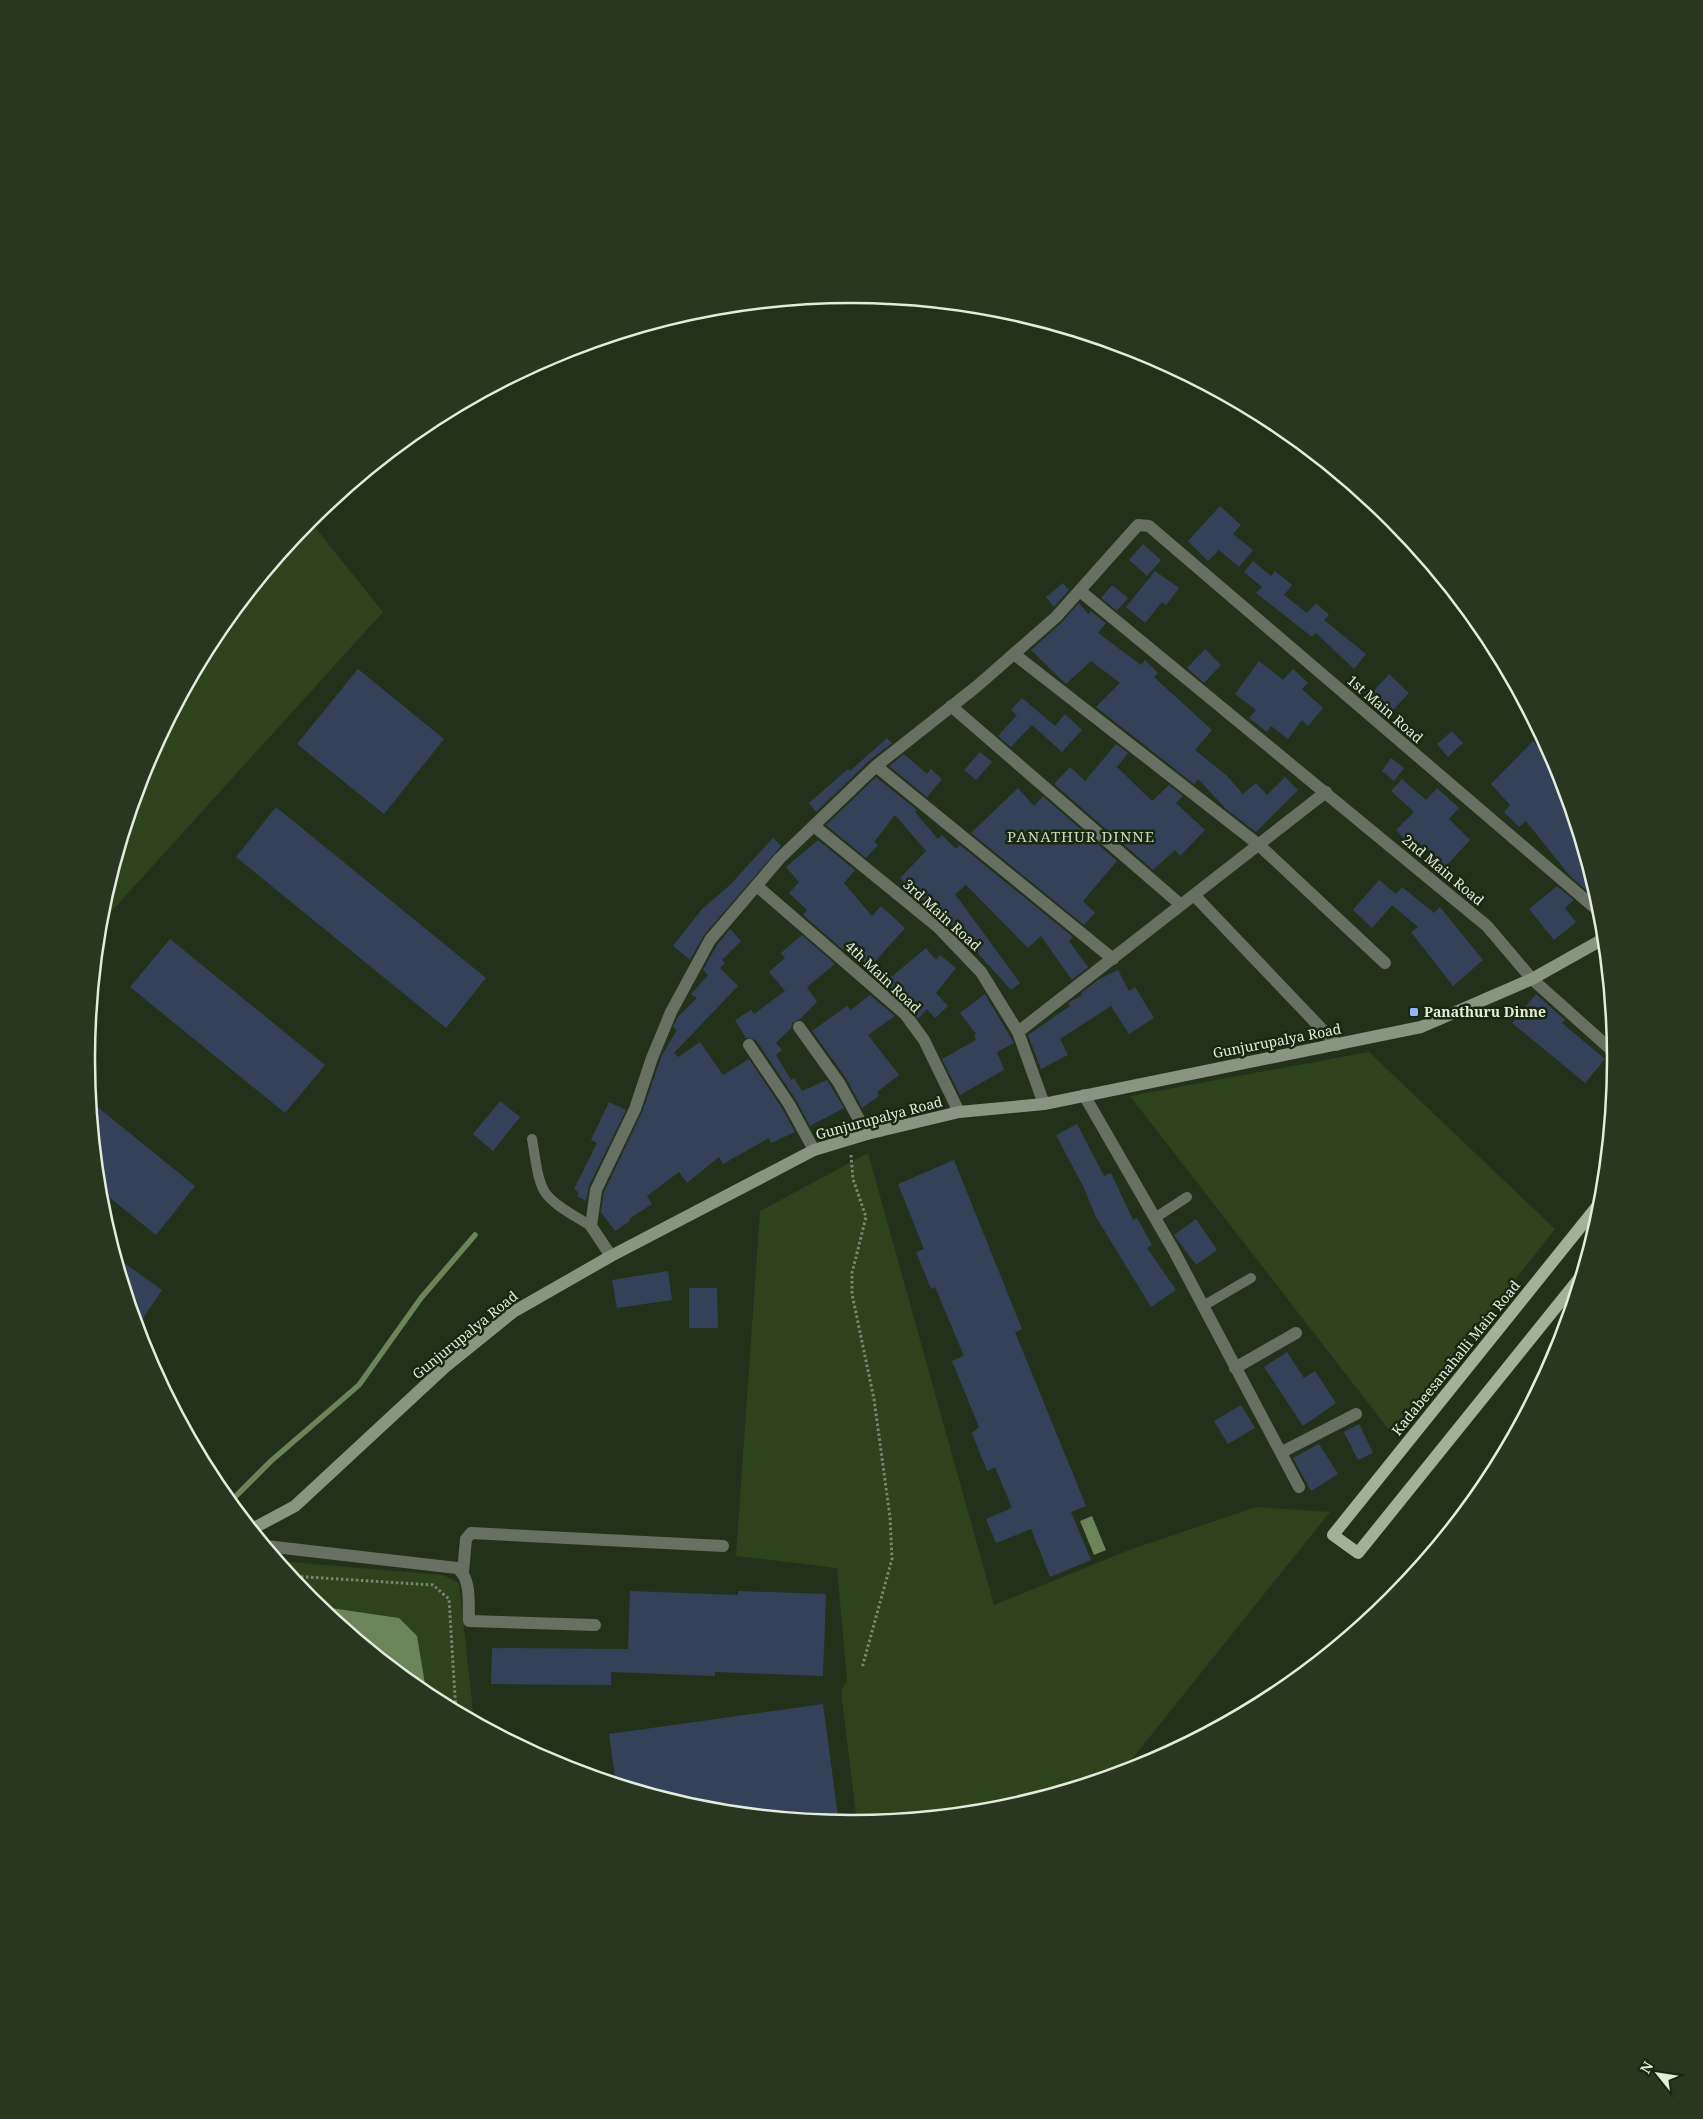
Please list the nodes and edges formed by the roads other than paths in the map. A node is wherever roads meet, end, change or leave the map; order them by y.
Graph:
1 (1080, 591) junction
2 (1014, 654) junction
3 (951, 706) junction
4 (876, 766) junction
5 (1326, 792) junction
6 (814, 826) junction
7 (1259, 845) junction
8 (757, 886) junction
9 (1194, 896) junction
10 (1181, 905) junction
11 (1591, 905) edge
12 (1598, 942) edge
13 (1113, 959) junction
14 (1385, 963) dead end
15 (1532, 979) junction
16 (799, 1027) dead end
17 (1018, 1032) junction
18 (749, 1045) dead end
19 (1337, 1045) junction
20 (1607, 1046) edge
21 (1084, 1095) junction
22 (1044, 1104) junction
23 (959, 1112) junction
24 (867, 1134) junction
25 (532, 1139) dead end
26 (814, 1150) junction
27 (1187, 1197) dead end
28 (1591, 1215) edge
29 (1155, 1218) junction
30 (591, 1226) junction
31 (611, 1256) junction
32 (1251, 1278) dead end
33 (1573, 1286) edge
34 (1203, 1306) junction
35 (1296, 1333) dead end
36 (1235, 1368) junction
37 (1356, 1414) dead end
38 (1282, 1452) junction
39 (1299, 1487) dead end
40 (257, 1527) edge
41 (723, 1546) dead end
42 (274, 1547) edge
43 (463, 1572) junction
44 (595, 1625) dead end

1 - 2 street
1 - 5 street, 2nd Main Road
1 - 11 street, 1st Main Road
2 - 3 street
2 - 7 street
3 - 4 street
3 - 10 street
4 - 6 street
4 - 13 street
5 - 7 street
5 - 15 street, 2nd Main Road
6 - 8 street
6 - 17 street, 3rd Main Road
7 - 9 street
7 - 14 street
8 - 23 street, 4th Main Road
8 - 30 street
9 - 10 street
9 - 19 street
10 - 13 street
12 - 15 street, Gunjurupalya Road
13 - 17 street
15 - 19 street, Gunjurupalya Road
15 - 20 street, 2nd Main Road
16 - 24 street
17 - 22 street, 3rd Main Road
18 - 26 street
19 - 21 street, Gunjurupalya Road
21 - 22 street, Gunjurupalya Road
21 - 29 street
22 - 23 street, Gunjurupalya Road
23 - 24 street, Gunjurupalya Road
24 - 26 street, Gunjurupalya Road
25 - 30 lane
26 - 31 street, Gunjurupalya Road
27 - 29 lane
28 - 33 main road, Kadabeesanahalli Main Road
29 - 34 street
30 - 31 street
31 - 40 street, Gunjurupalya Road
32 - 34 lane
34 - 36 street
35 - 36 street
36 - 38 street
37 - 38 street
38 - 39 street
41 - 43 street
42 - 43 street
43 - 44 street

